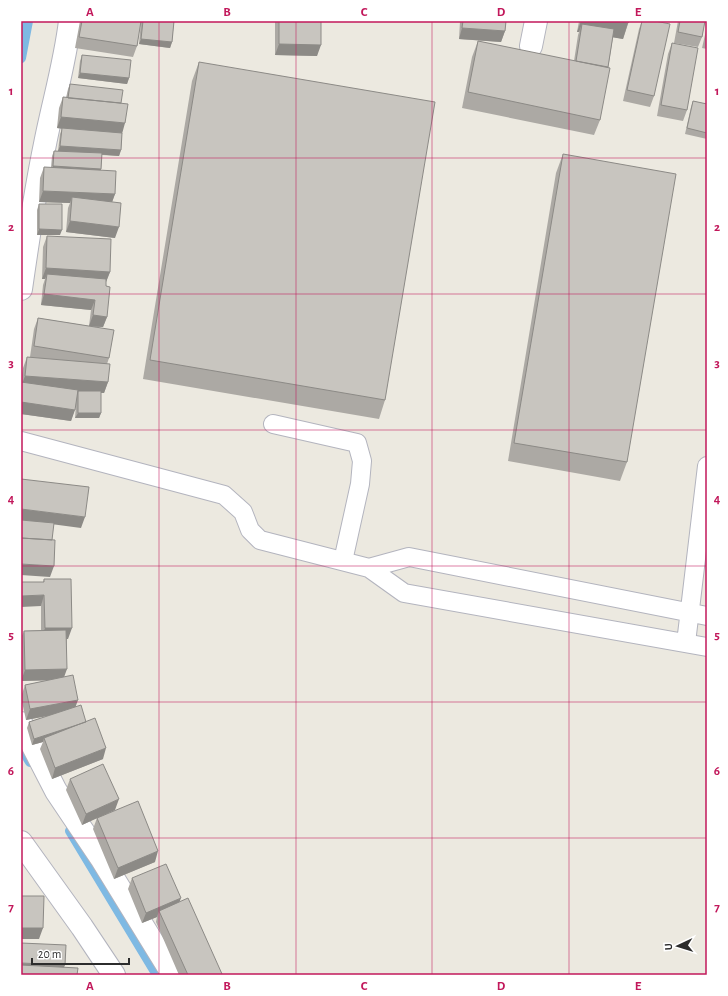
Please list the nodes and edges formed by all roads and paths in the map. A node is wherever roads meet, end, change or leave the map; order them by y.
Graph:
1 (70, 21) edge
2 (536, 21) edge
3 (531, 46) dead end
4 (21, 289) edge
5 (273, 424) dead end
6 (21, 441) edge
7 (707, 466) edge
8 (343, 561) junction
9 (369, 568) junction
10 (698, 614) edge
11 (686, 643) junction
12 (707, 647) edge
13 (21, 723) edge
14 (21, 842) edge
15 (114, 975) edge
16 (173, 975) edge

1 - 4 street
2 - 3 street
5 - 8 lane
6 - 8 lane
7 - 10 lane
8 - 9 lane
9 - 10 lane
9 - 11 lane
10 - 11 lane
11 - 12 lane
13 - 16 street
14 - 15 street

